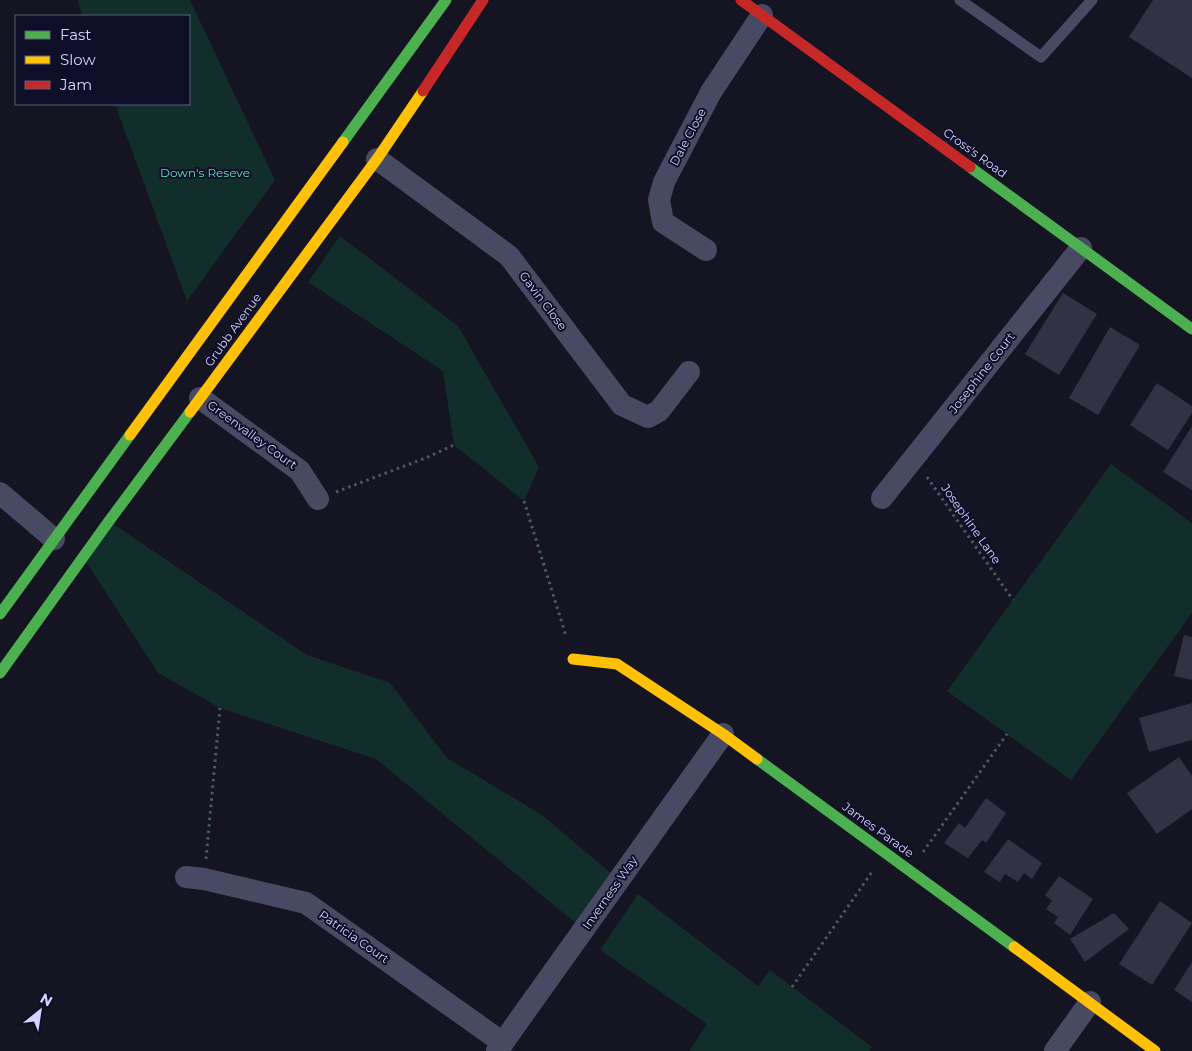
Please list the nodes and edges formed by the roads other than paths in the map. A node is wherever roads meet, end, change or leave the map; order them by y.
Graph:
1 (446, 0) edge
2 (483, 0) edge
3 (741, 0) edge
4 (1092, 0) edge
5 (968, 2) edge
6 (762, 15) junction
7 (376, 159) junction
8 (1081, 248) junction
9 (706, 250) dead end
10 (1192, 329) edge
11 (688, 372) dead end
12 (200, 398) junction
13 (0, 493) edge
14 (882, 498) dead end
15 (318, 499) road end
16 (57, 541) junction
17 (0, 614) edge
18 (573, 659) road end
19 (0, 673) edge
20 (723, 734) junction
21 (195, 878) road end
22 (1090, 1002) junction
23 (500, 1047) edge
24 (1055, 1051) edge
25 (1155, 1051) edge

1 - 16 street, Grubb Avenue
2 - 7 street, Grubb Avenue
3 - 6 street, Cross's Road
4 - 5 lane
6 - 8 street, Cross's Road
6 - 9 street, Dale Close
7 - 11 street, Gavin Close
7 - 12 street, Grubb Avenue
8 - 10 street, Cross's Road
8 - 14 street, Josephine Court
12 - 15 street, Greenvalley Court
12 - 19 street, Grubb Avenue
13 - 16 street
16 - 17 street, Grubb Avenue
18 - 20 street, James Parade
20 - 22 street, James Parade
20 - 23 street, Inverness Way
21 - 23 street, Patricia Court
22 - 24 street
22 - 25 street, James Parade

